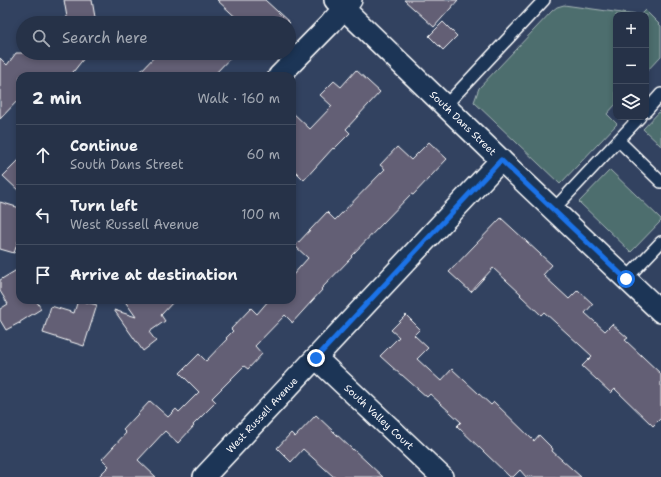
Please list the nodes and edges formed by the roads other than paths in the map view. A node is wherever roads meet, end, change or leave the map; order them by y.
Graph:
1 (544, 0) edge
2 (343, 3) edge
3 (296, 58) edge
4 (294, 60) edge
5 (282, 72) edge
6 (661, 94) edge
7 (445, 106) junction
8 (649, 108) edge
9 (637, 120) edge
10 (619, 141) junction
11 (501, 160) junction
12 (661, 182) edge
13 (553, 210) junction
14 (661, 242) edge
15 (626, 279) junction
16 (661, 312) edge
17 (316, 358) junction
18 (204, 477) edge
19 (442, 477) edge

1 - 7 lane
2 - 3 street
2 - 7 street, South Dans Street
4 - 5 street
6 - 8 lane
7 - 11 street, South Dans Street
9 - 10 lane
10 - 12 lane
10 - 13 lane
11 - 13 street, South Dans Street
11 - 17 street, West Russell Avenue
13 - 15 street, South Dans Street
14 - 15 lane
15 - 16 street, South Dans Street
17 - 18 street, West Russell Avenue
17 - 19 street, South Valley Court

